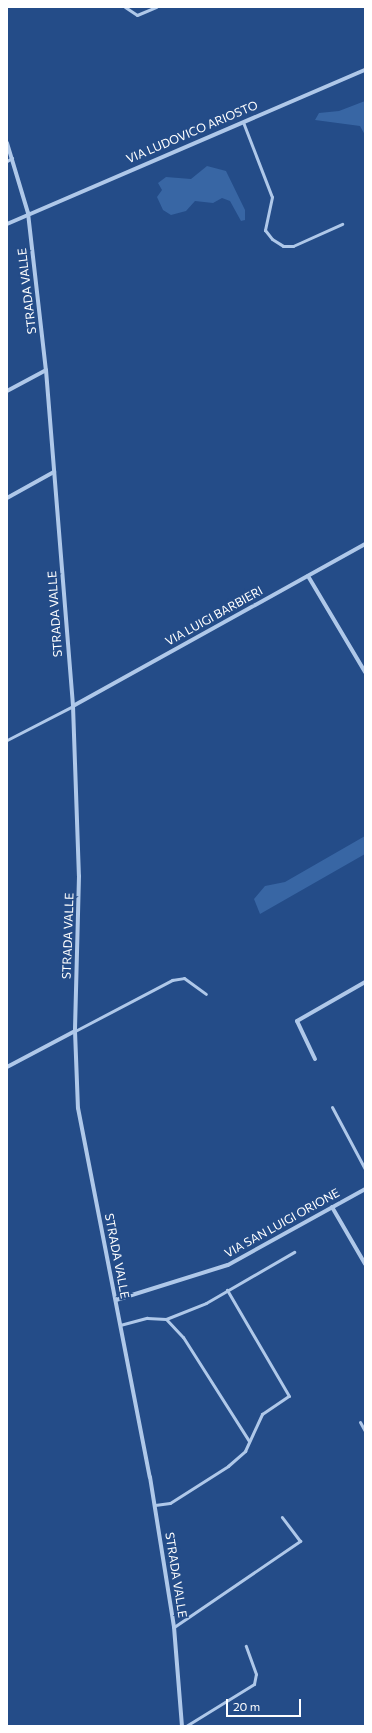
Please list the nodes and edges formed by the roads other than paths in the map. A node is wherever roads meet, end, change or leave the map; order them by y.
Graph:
1 (125, 7) edge
2 (156, 7) edge
3 (365, 70) edge
4 (243, 122) junction
5 (7, 143) edge
6 (12, 158) junction
7 (7, 161) edge
8 (28, 213) junction
9 (7, 224) edge
10 (342, 224) dead end
11 (46, 370) junction
12 (7, 391) edge
13 (54, 472) junction
14 (7, 498) edge
15 (365, 544) edge
16 (308, 576) junction
17 (365, 672) edge
18 (73, 706) junction
19 (7, 740) edge
20 (365, 982) edge
21 (206, 994) dead end
22 (75, 1031) junction
23 (315, 1059) dead end
24 (7, 1067) edge
25 (332, 1107) dead end
26 (365, 1170) edge
27 (365, 1189) edge
28 (332, 1207) junction
29 (294, 1252) dead end
30 (365, 1264) edge
31 (227, 1290) junction
32 (116, 1300) junction
33 (166, 1319) junction
34 (120, 1325) junction
35 (360, 1422) dead end
36 (365, 1430) edge
37 (249, 1442) junction
38 (155, 1505) junction
39 (282, 1517) dead end
40 (174, 1627) junction
41 (246, 1646) dead end
42 (182, 1726) edge
43 (186, 1726) edge

1 - 2 lane
3 - 4 street, VIA LUDOVICO ARIOSTO
4 - 8 street, VIA LUDOVICO ARIOSTO
4 - 10 lane
5 - 6 street, STRADA VALLE
6 - 7 lane
6 - 8 street, STRADA VALLE
8 - 9 street, VIA LUDOVICO ARIOSTO
8 - 11 street, STRADA VALLE
11 - 12 street
11 - 13 street, STRADA VALLE
13 - 14 street
13 - 18 street, STRADA VALLE
15 - 16 street, VIA LUIGI BARBIERI
16 - 17 street
16 - 18 street, VIA LUIGI BARBIERI
18 - 19 lane
18 - 22 street, STRADA VALLE
20 - 23 street
21 - 22 lane
22 - 24 street
22 - 32 street, STRADA VALLE
25 - 26 lane
27 - 28 street, VIA SAN LUIGI ORIONE
28 - 30 street
28 - 32 street, VIA SAN LUIGI ORIONE
29 - 31 lane
31 - 33 lane
31 - 37 lane
32 - 34 street, STRADA VALLE
33 - 34 lane
33 - 37 lane
34 - 38 street, STRADA VALLE
35 - 36 lane
37 - 38 lane
38 - 40 street, STRADA VALLE
39 - 40 lane
40 - 42 street, STRADA VALLE
41 - 43 lane

